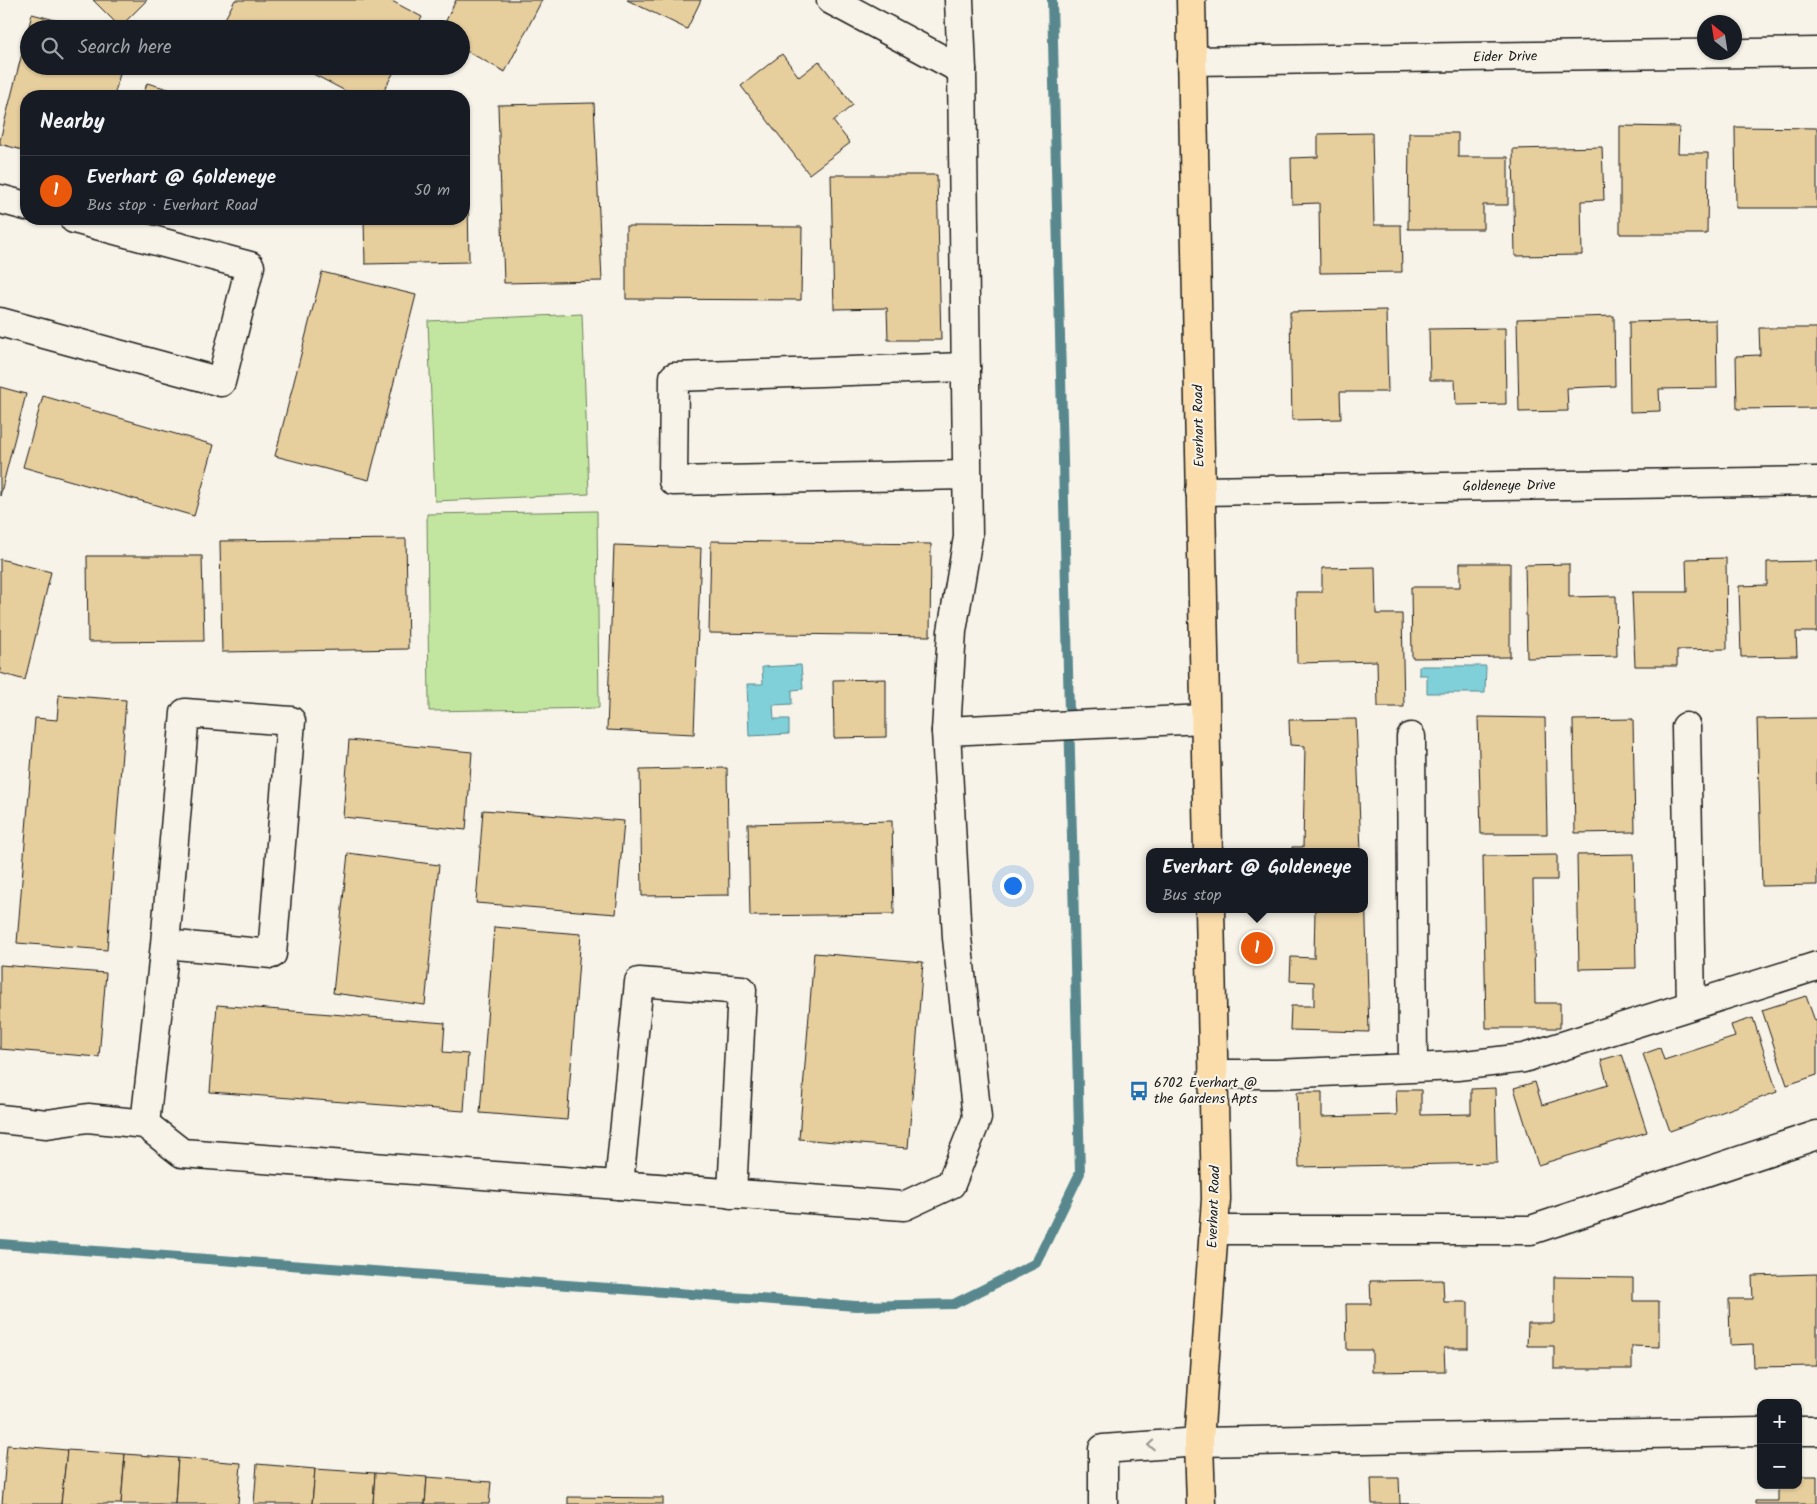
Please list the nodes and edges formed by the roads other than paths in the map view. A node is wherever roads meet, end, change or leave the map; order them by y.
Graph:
1 (831, 0) edge
2 (959, 0) edge
3 (1191, 0) edge
4 (1817, 52) edge
5 (1192, 61) junction
6 (962, 70) junction
7 (0, 199) edge
8 (20, 204) edge
9 (96, 225) edge
10 (0, 322) edge
11 (966, 367) junction
12 (968, 475) junction
13 (1817, 481) edge
14 (1200, 491) junction
15 (1206, 720) junction
16 (1686, 727) dead end
17 (946, 731) junction
18 (1411, 737) dead end
19 (1208, 848) edge
20 (1210, 913) edge
21 (165, 944) junction
22 (1817, 966) edge
23 (1692, 1005) junction
24 (1413, 1068) junction
25 (1213, 1074) junction
26 (0, 1120) edge
27 (145, 1124) junction
28 (1817, 1135) edge
29 (619, 1185) junction
30 (732, 1194) junction
31 (1214, 1230) junction
32 (1802, 1431) edge
33 (1817, 1431) edge
34 (1757, 1432) edge
35 (1199, 1442) junction
36 (1103, 1504) edge
37 (1201, 1504) edge

1 - 6 street
2 - 6 street
3 - 5 main road, Everhart Road
4 - 5 street, Eider Drive
5 - 14 main road, Everhart Road
6 - 11 street
7 - 8 street
9 - 10 street
11 - 12 street
11 - 12 street
12 - 17 street
13 - 14 street, Goldeneye Drive
14 - 15 main road, Everhart Road
15 - 17 street
15 - 19 main road, Everhart Road
16 - 23 street
17 - 30 street
18 - 24 street
20 - 25 main road, Everhart Road
21 - 21 street
21 - 27 street
22 - 23 street
23 - 24 street
24 - 25 street
25 - 31 main road, Everhart Road
26 - 27 street
27 - 29 street
28 - 31 street
29 - 30 street
29 - 30 street
31 - 35 main road, Everhart Road
32 - 33 street
34 - 35 street
35 -> 36 street
35 - 37 main road, Everhart Road

